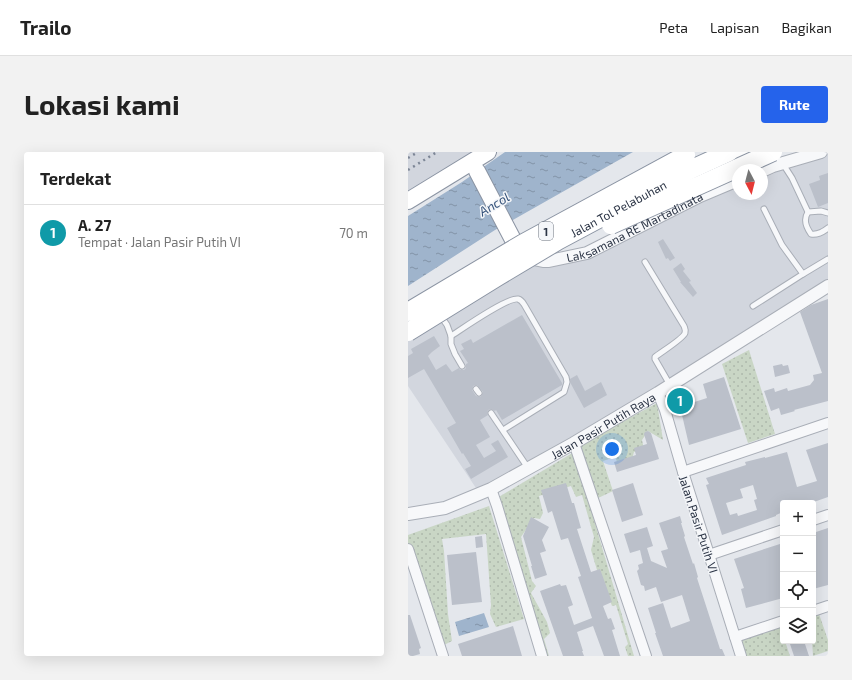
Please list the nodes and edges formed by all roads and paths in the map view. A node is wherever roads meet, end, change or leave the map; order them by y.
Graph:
1 (487, 152) edge
2 (729, 152) edge
3 (747, 152) edge
4 (821, 152) edge
5 (686, 155) dead end
6 (778, 158) edge
7 (768, 166) edge
8 (477, 171) junction
9 (452, 174) junction
10 (732, 182) edge
11 (408, 201) edge
12 (764, 209) dead end
13 (808, 212) junction
14 (828, 213) edge
15 (828, 228) edge
16 (525, 258) junction
17 (828, 259) edge
18 (644, 262) dead end
19 (504, 270) junction
20 (803, 274) junction
21 (828, 286) edge
22 (752, 306) dead end
23 (436, 309) junction
24 (408, 313) edge
25 (408, 327) edge
26 (408, 332) edge
27 (451, 336) junction
28 (462, 366) dead end
29 (670, 385) junction
30 (658, 392) junction
31 (491, 413) dead end
32 (828, 423) edge
33 (503, 430) junction
34 (574, 443) junction
35 (528, 468) junction
36 (683, 472) junction
37 (491, 489) junction
38 (408, 514) edge
39 (828, 515) edge
40 (816, 519) edge
41 (780, 531) edge
42 (408, 549) edge
43 (709, 555) junction
44 (828, 606) edge
45 (816, 610) edge
46 (780, 621) edge
47 (735, 636) junction
48 (443, 656) edge
49 (542, 656) edge
50 (646, 656) edge
51 (741, 656) edge

1 - 8 highway
1 - 9 highway
2 - 19 highway, Jalan Tol Pelabuhan / 1, bridge
3 - 16 highway, 1
4 - 6 street
5 - 24 highway, Jalan Tol Pelabuhan / 1, bridge
6 - 7 street
6 - 13 lane
6 - 19 highway, bridge
8 - 9 highway
8 - 16 highway
9 - 11 highway
10 - 16 street, Laksamana RE Martadinata
12 - 20 lane
13 - 14 lane
13 - 15 lane
16 - 19 highway
17 - 20 lane
18 - 29 lane
19 - 23 highway
19 - 24 highway
19 - 26 highway, Jalan Tol Pelabuhan / 1, bridge
20 - 22 lane
21 - 29 street, Jalan Pasir Putih Raya
23 - 25 highway
23 - 27 lane
27 - 28 lane
27 - 33 lane
29 - 30 street, Jalan Pasir Putih Raya
30 - 34 street, Jalan Pasir Putih Raya
30 - 36 street, Jalan Pasir Putih VI
31 - 33 lane
32 - 36 street
33 - 35 lane
34 - 35 street, Jalan Pasir Putih Raya
34 - 50 street
35 - 37 street, Jalan Pasir Putih Raya
36 - 43 street, Jalan Pasir Putih VI
37 - 38 street, Jalan Pasir Putih Raya
37 - 49 street
39 - 40 street
41 - 43 street
42 - 48 street
43 - 47 street, Jalan Pasir Putih VI
44 - 45 street
46 - 47 street
47 - 51 street, Jalan Pasir Putih VI

